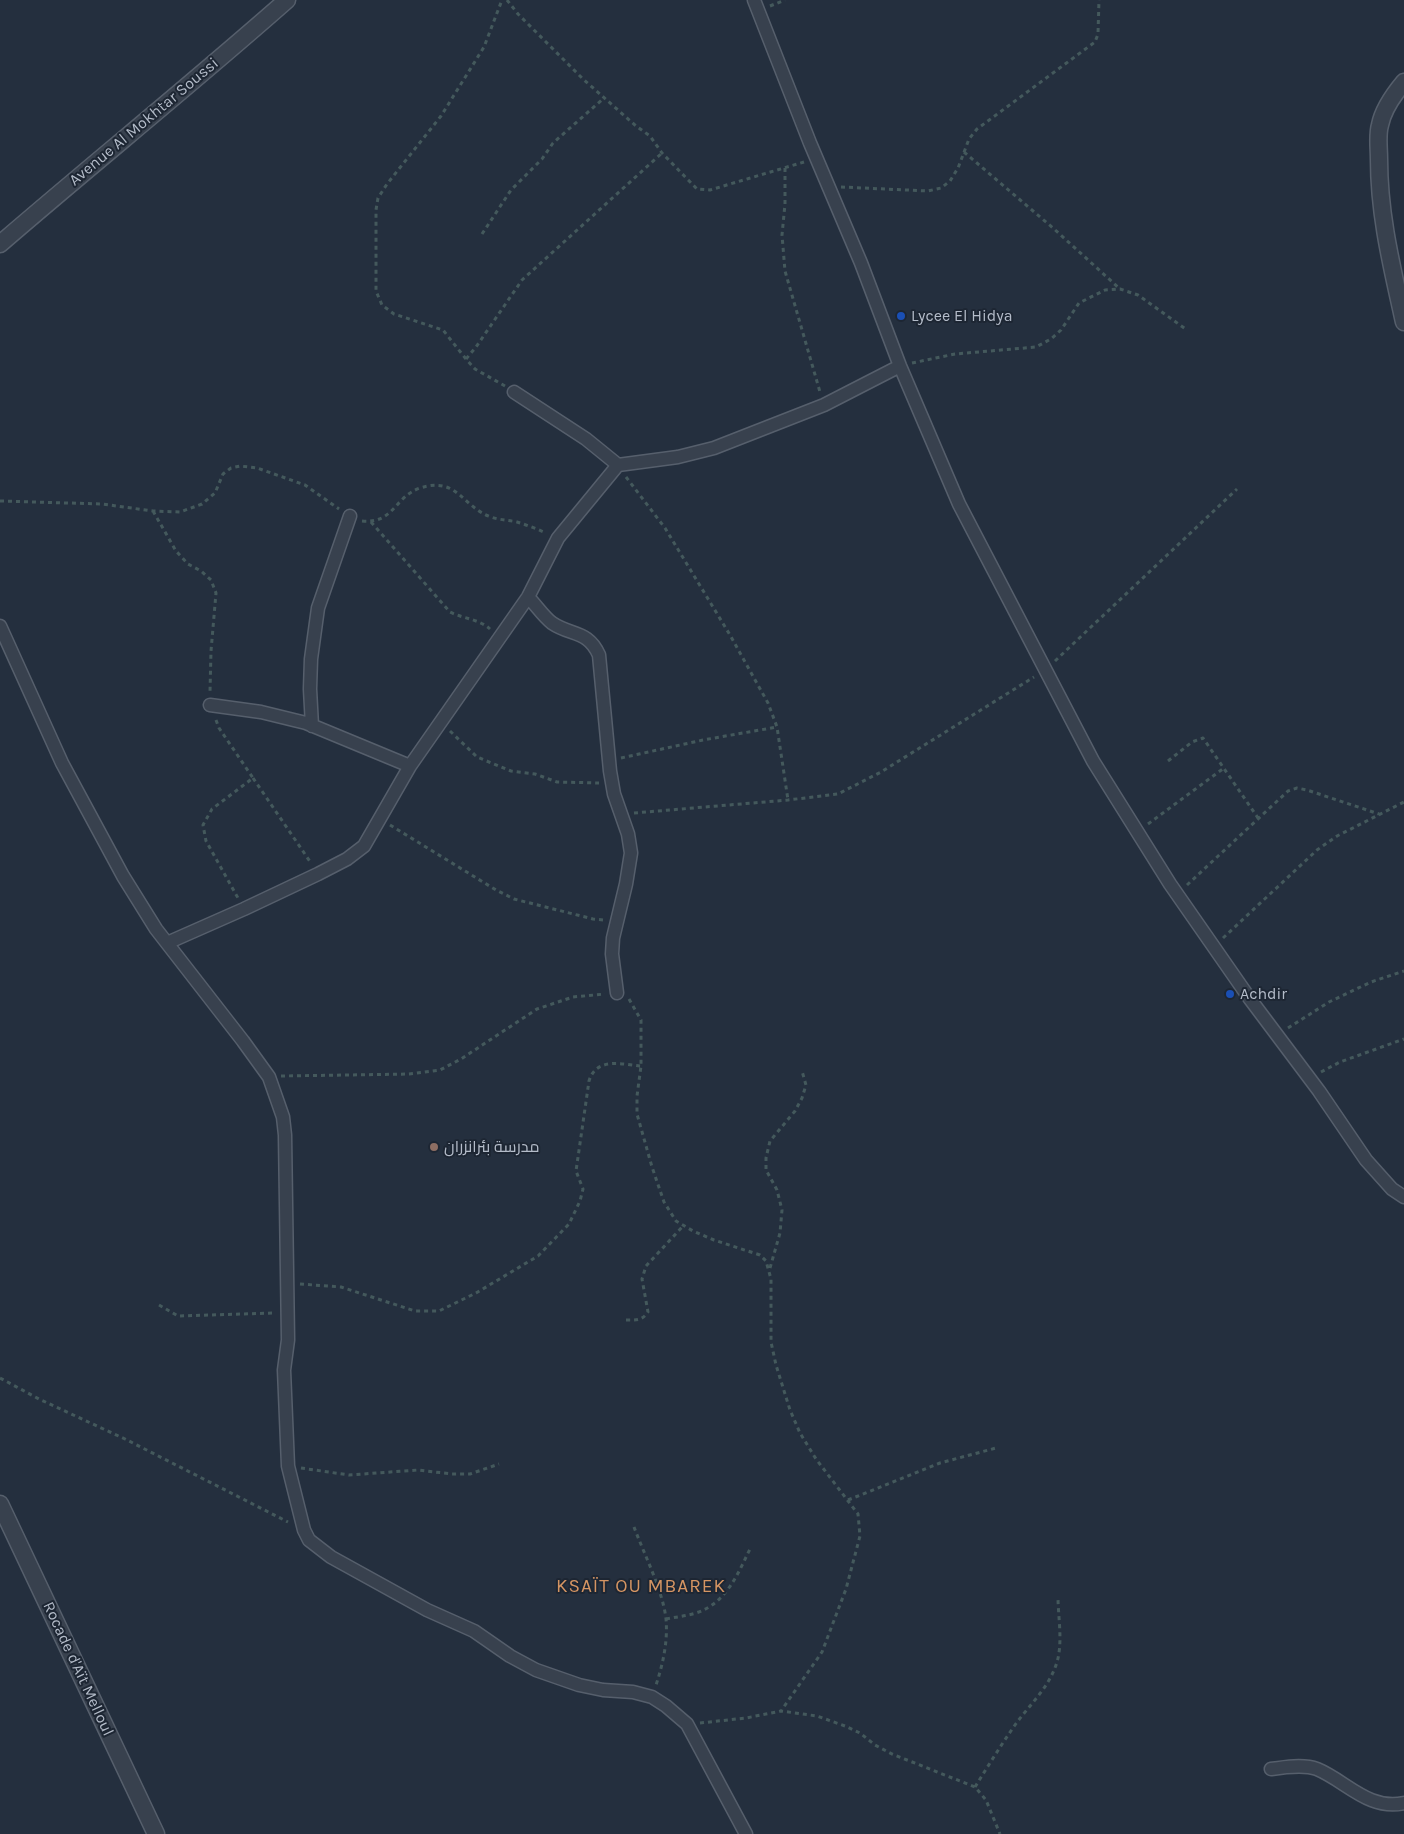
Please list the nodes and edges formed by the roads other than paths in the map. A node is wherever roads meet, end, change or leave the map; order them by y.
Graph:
1 (287, 0) edge
2 (754, 0) edge
3 (1404, 82) edge
4 (0, 244) edge
5 (1404, 322) edge
6 (900, 366) junction
7 (514, 392) road end
8 (618, 466) junction
9 (350, 516) road end
10 (528, 597) junction
11 (0, 626) edge
12 (210, 704) dead end
13 (312, 726) junction
14 (410, 766) junction
15 (167, 943) junction
16 (617, 993) road end
17 (1404, 1197) edge
18 (0, 1504) edge
19 (1270, 1769) dead end
20 (1404, 1803) edge
21 (156, 1834) edge
22 (746, 1834) edge

1 - 4 street, Avenue Al Mokhtar Soussi
2 - 6 street
3 - 5 street
6 - 8 street
6 - 17 street
7 - 8 street
8 - 10 street
9 - 13 street
10 - 14 street
10 - 16 street
11 - 15 street
12 - 13 street
13 - 14 street
14 - 15 street
15 - 22 street
18 - 21 street, Rocade d'Aït Melloul
19 - 20 street

